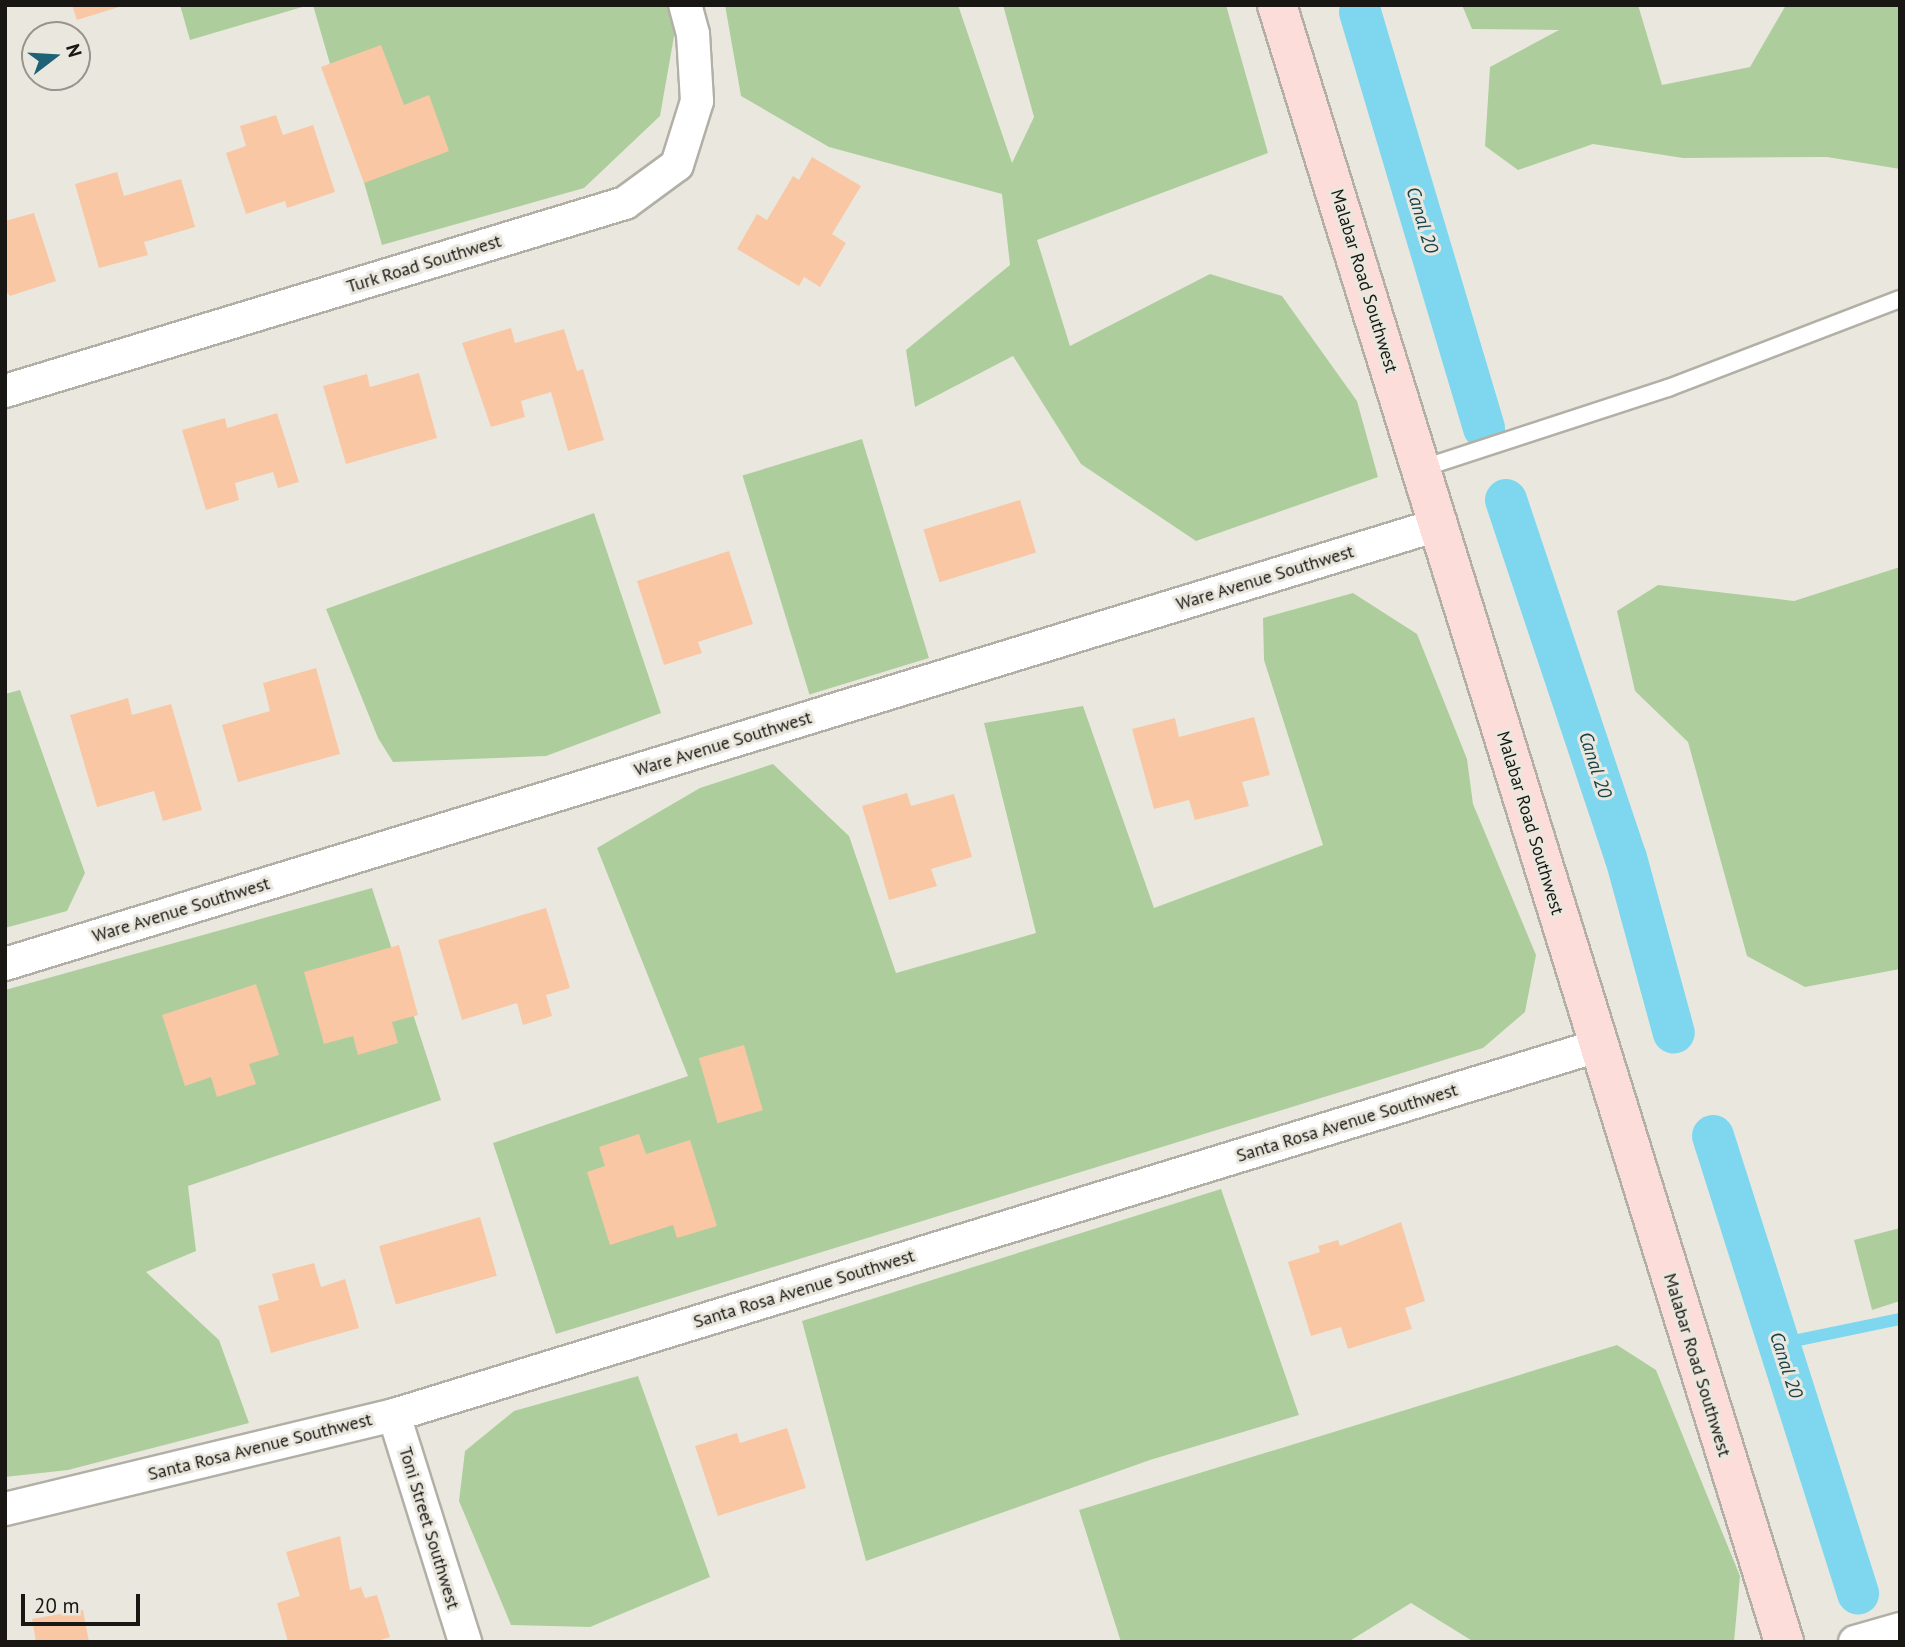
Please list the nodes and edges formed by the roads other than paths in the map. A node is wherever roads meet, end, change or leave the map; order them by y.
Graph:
1 (685, 5) edge
2 (1277, 5) edge
3 (1900, 299) edge
4 (5, 391) edge
5 (1423, 468) junction
6 (1441, 524) junction
7 (5, 964) edge
8 (1597, 1046) junction
9 (394, 1415) junction
10 (5, 1509) edge
11 (1900, 1629) edge
12 (465, 1642) edge
13 (1784, 1642) edge
14 (1855, 1642) edge

1 - 4 street, Turk Road Southwest
2 - 5 main road, Malabar Road Southwest
3 - 5 lane
5 - 6 main road, Malabar Road Southwest
6 - 7 street, Ware Avenue Southwest
6 - 8 main road, Malabar Road Southwest
8 - 9 street, Santa Rosa Avenue Southwest
8 - 13 main road, Malabar Road Southwest
9 - 10 street, Santa Rosa Avenue Southwest
9 - 12 street, Toni Street Southwest
11 - 14 street

